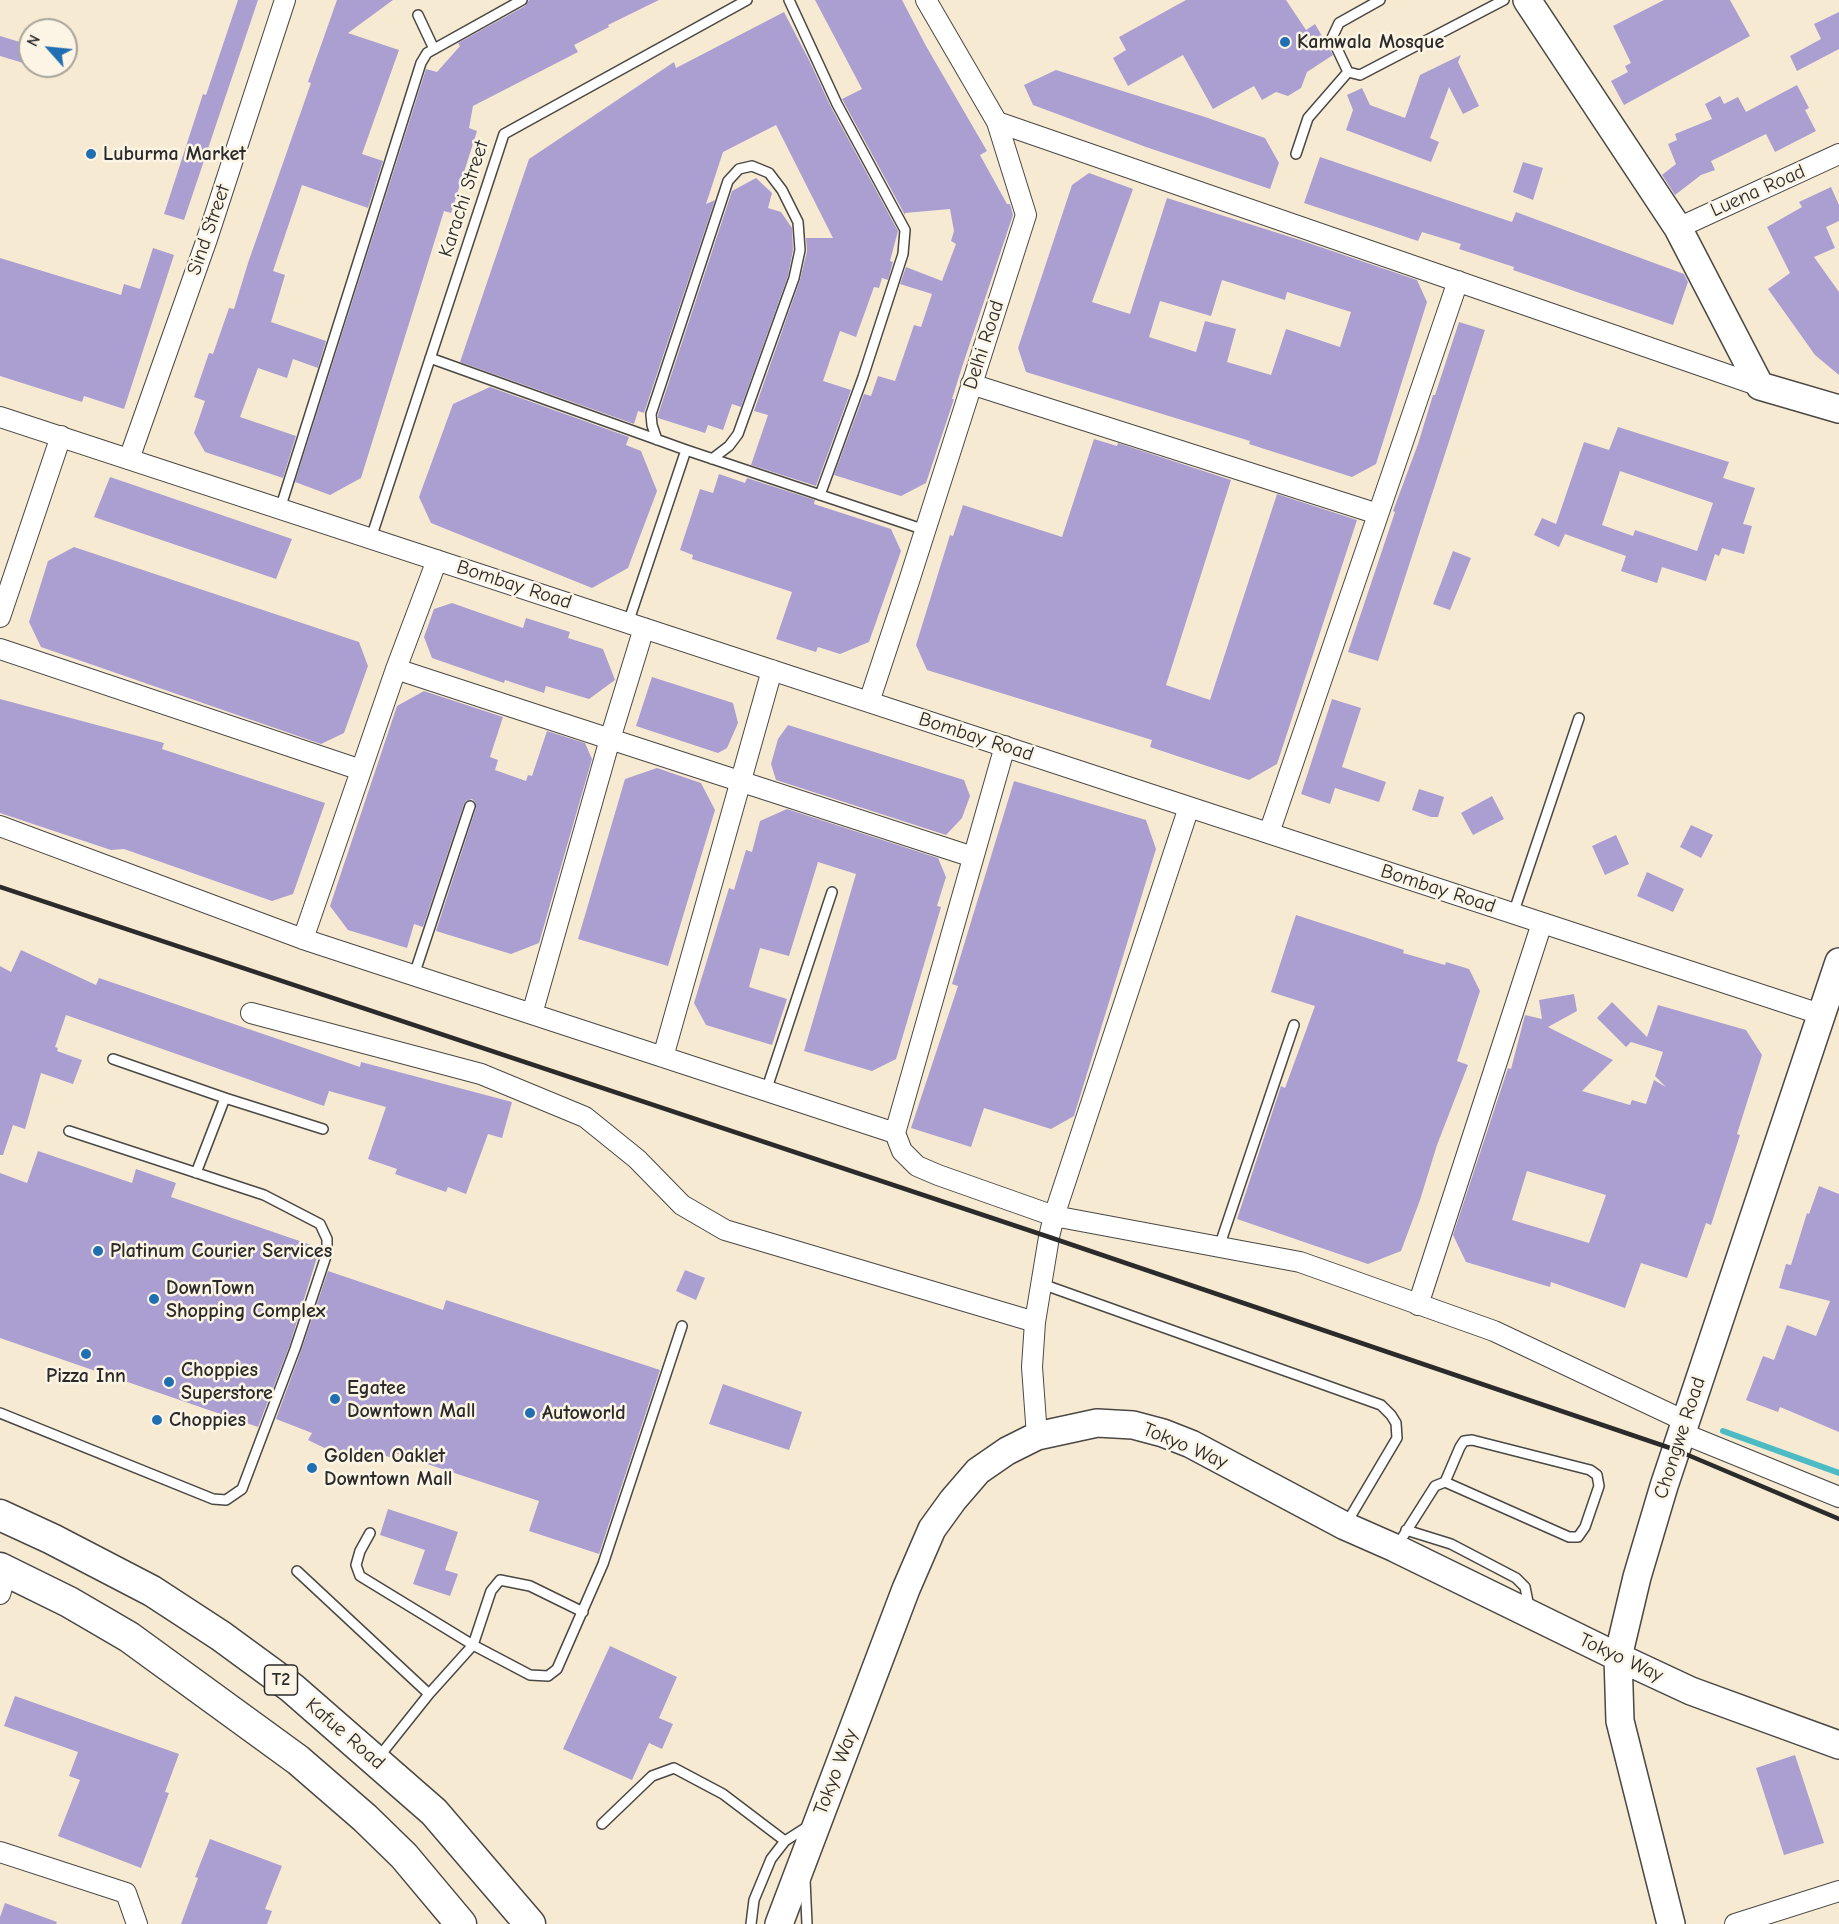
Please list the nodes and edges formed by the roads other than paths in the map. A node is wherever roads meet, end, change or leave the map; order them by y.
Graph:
1 (285, 0) edge
2 (522, 0) edge
3 (747, 0) edge
4 (789, 0) edge
5 (926, 0) edge
6 (1380, 0) edge
7 (1504, 0) edge
8 (1527, 0) edge
9 (418, 15) dead end
10 (434, 49) junction
11 (1348, 72) junction
12 (997, 122) junction
13 (1296, 154) dead end
14 (1839, 154) edge
15 (1678, 228) junction
16 (1458, 281) junction
17 (430, 358) junction
18 (971, 384) junction
19 (1761, 386) junction
20 (1839, 409) edge
21 (0, 417) edge
22 (61, 436) junction
23 (657, 440) junction
24 (686, 450) junction
25 (129, 459) junction
26 (712, 459) junction
27 (820, 495) junction
28 (280, 509) junction
29 (1378, 514) junction
30 (925, 530) junction
31 (371, 538) junction
32 (437, 560) junction
33 (0, 617) edge
34 (636, 625) junction
35 (0, 649) edge
36 (396, 669) junction
37 (772, 670) junction
38 (868, 702) junction
39 (1579, 718) dead end
40 (610, 739) junction
41 (1005, 746) junction
42 (361, 770) junction
43 (740, 782) junction
44 (470, 806) dead end
45 (1189, 807) junction
46 (0, 826) edge
47 (1269, 833) junction
48 (973, 857) junction
49 (832, 892) dead end
50 (1513, 914) junction
51 (1542, 923) junction
52 (303, 939) junction
53 (1839, 962) edge
54 (414, 975) junction
55 (251, 1013) dead end
56 (532, 1014) junction
57 (1823, 1015) junction
58 (1294, 1024) dead end
59 (663, 1057) junction
60 (113, 1059) dead end
61 (766, 1090) junction
62 (225, 1098) junction
63 (323, 1129) dead end
64 (69, 1131) dead end
65 (895, 1133) junction
66 (196, 1173) junction
67 (1054, 1215) junction
68 (1218, 1247) junction
69 (1042, 1284) junction
70 (1418, 1305) junction
71 (1035, 1322) junction
72 (682, 1326) dead end
73 (0, 1413) edge
74 (1684, 1427) junction
75 (1037, 1436) junction
76 (1445, 1482) junction
77 (1839, 1497) edge
78 (0, 1515) edge
79 (1345, 1526) junction
80 (370, 1533) dead end
81 (1401, 1539) junction
82 (297, 1571) dead end
83 (2, 1578) edge
84 (583, 1612) junction
85 (473, 1645) junction
86 (1618, 1657) junction
87 (429, 1694) junction
88 (1839, 1744) edge
89 (376, 1761) junction
90 (602, 1824) dead end
91 (794, 1850) junction
92 (0, 1852) edge
93 (1839, 1891) edge
94 (137, 1924) edge
95 (461, 1924) edge
96 (530, 1924) edge
97 (752, 1924) edge
98 (779, 1924) edge
99 (807, 1924) edge
100 (1671, 1924) edge
101 (1736, 1924) edge

1 - 25 street, Sind Street
2 - 10 lane
3 - 17 lane, Karachi Street
4 - 27 lane
5 - 12 street, Delhi Road
6 - 11 lane
7 - 11 lane
8 - 15 street
9 - 10 lane
10 - 28 lane
11 - 13 lane
12 - 16 street
12 - 18 street, Delhi Road
14 - 15 street, Luena Road
15 - 19 street
16 - 19 street
16 - 29 street
17 - 23 lane
17 - 31 lane, Karachi Street
18 - 29 street
18 - 30 street, Delhi Road
19 - 20 street
21 - 22 street, Bombay Road
22 - 25 street, Bombay Road
22 - 33 street
23 - 24 lane
23 - 26 lane
24 - 26 lane
24 - 34 lane
25 - 28 street, Bombay Road
26 - 27 lane
27 - 30 lane
28 - 31 street, Bombay Road
29 - 47 street
30 - 38 street, Delhi Road
31 - 32 street, Bombay Road
32 - 34 street, Bombay Road
32 - 36 street
34 - 37 street, Bombay Road
34 - 40 street
35 - 42 street
36 - 40 street
36 - 42 street
37 - 38 street, Bombay Road
37 - 43 street
38 - 41 street, Bombay Road
39 - 50 lane
40 - 43 street
40 - 56 street
41 - 45 street, Bombay Road
41 - 48 street
42 - 52 street
43 - 48 street
43 - 59 street
44 - 54 lane
45 - 47 street, Bombay Road
45 - 67 street
46 - 52 street
47 - 50 street, Bombay Road
48 - 65 street
49 - 61 lane
50 - 51 street, Bombay Road
51 - 57 street, Bombay Road
51 - 70 street
52 - 54 street
53 - 57 street, Chongwe Road
54 - 56 street
55 - 71 street
56 - 59 street
57 - 74 street, Chongwe Road
58 - 68 lane
59 - 61 street
60 - 62 lane
61 - 65 street
62 - 63 lane
62 - 66 lane
64 - 66 lane
65 - 67 street
66 - 73 lane
67 - 68 street
67 - 69 street
68 - 70 street
69 - 71 street
69 - 79 lane
70 - 74 street
71 - 75 street
72 - 84 lane
74 - 77 street
74 - 86 street, Chongwe Road
75 - 79 street, Tokyo Way
75 - 91 street, Tokyo Way
76 - 76 lane
76 - 81 lane
78 - 89 main road, Kafue Road / T2
79 - 81 street, Tokyo Way
80 - 85 lane
81 - 86 street, Tokyo Way
82 - 87 lane
83 - 95 main road
84 - 85 lane
84 - 85 lane
85 - 87 lane
86 - 88 street, Tokyo Way
86 - 100 street, Chongwe Road
87 - 89 lane
89 - 96 main road, Kafue Road / T2
90 - 91 lane
91 - 97 lane
91 - 98 street, Tokyo Way
91 - 99 lane
92 - 94 street
93 - 101 street

